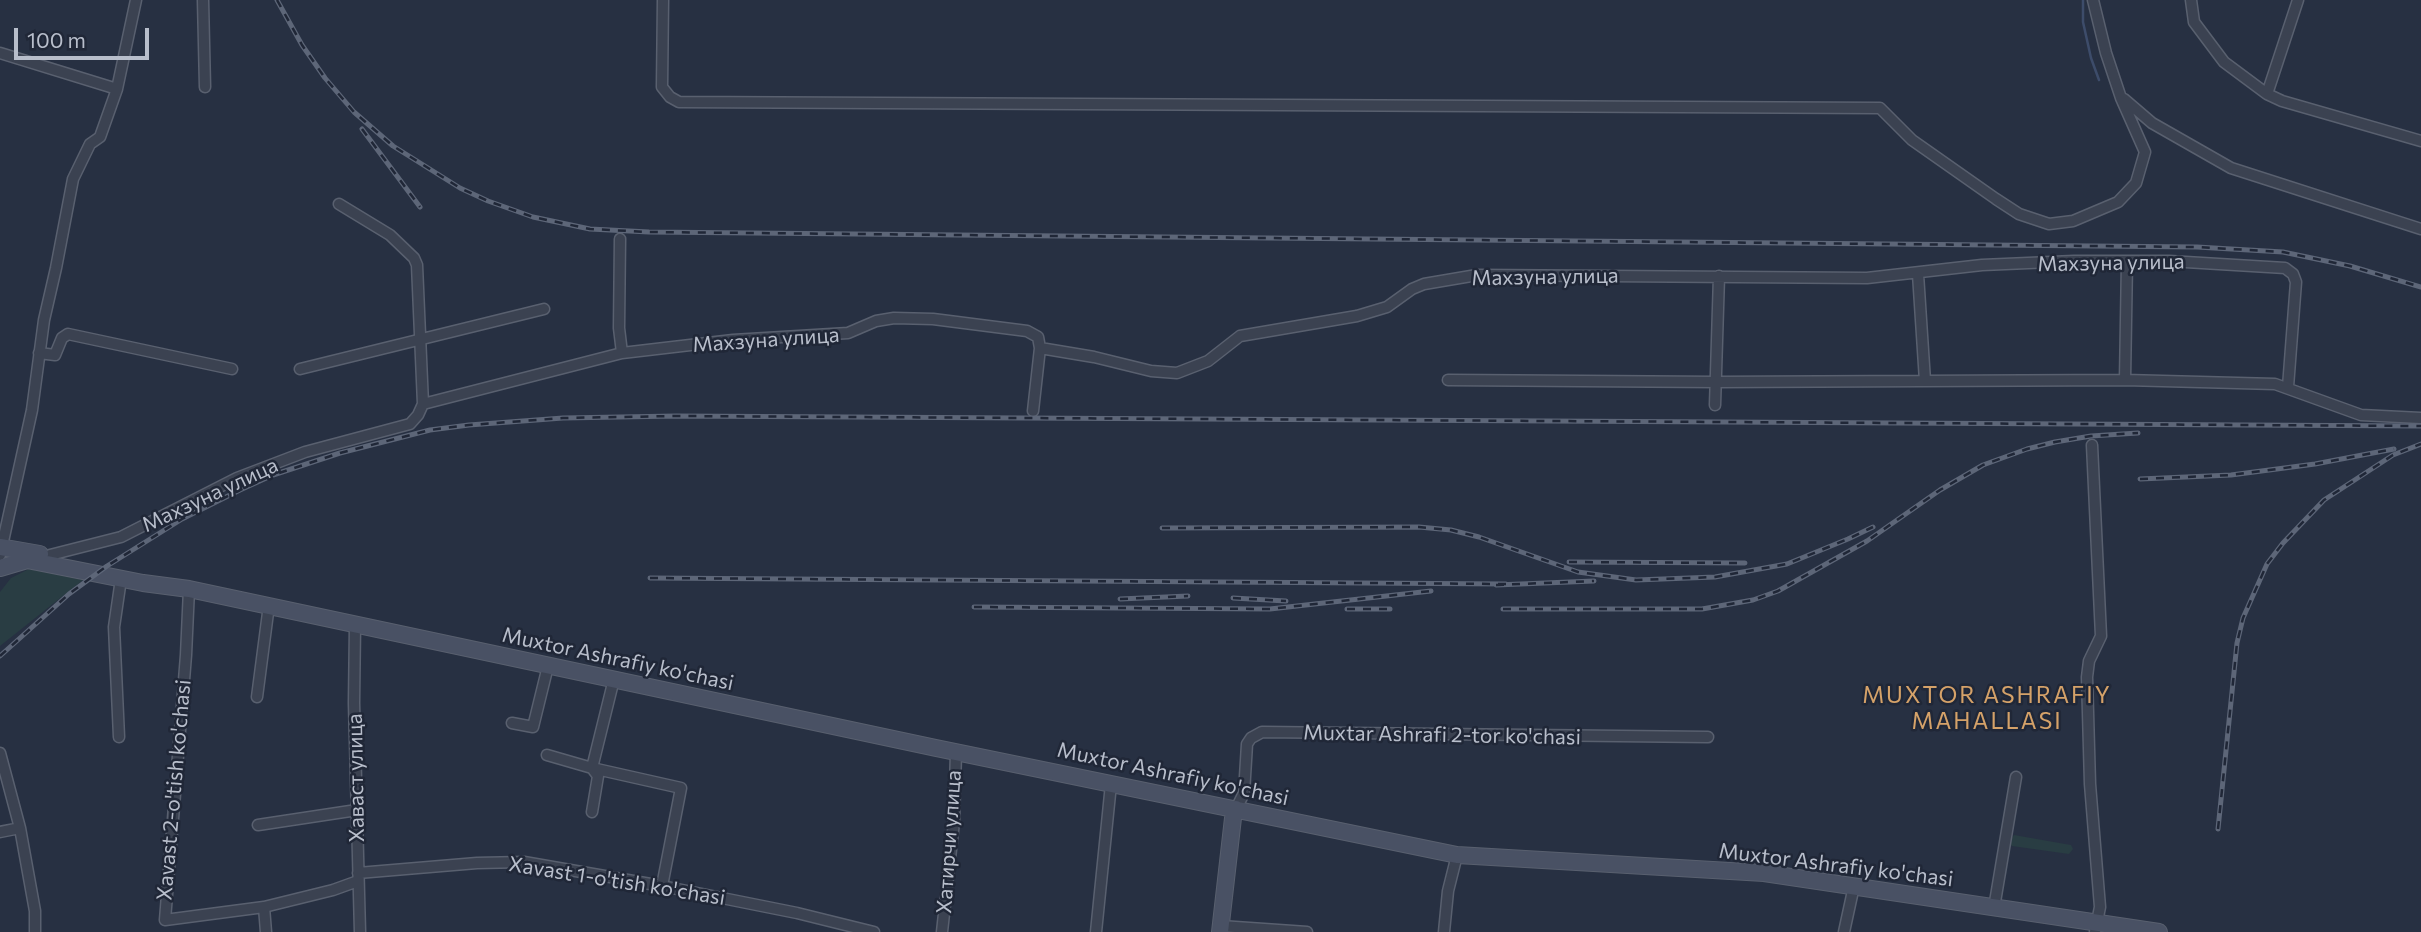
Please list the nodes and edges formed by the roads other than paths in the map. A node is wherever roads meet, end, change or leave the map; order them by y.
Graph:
1 (136, 0) edge
2 (203, 0) edge
3 (663, 0) edge
4 (2093, 0) edge
5 (2190, 0) edge
6 (2298, 0) edge
7 (0, 53) edge
8 (205, 87) dead end
9 (117, 89) junction
10 (2267, 93) junction
11 (2122, 98) junction
12 (2421, 141) edge
13 (339, 204) dead end
14 (2421, 229) edge
15 (620, 239) dead end
16 (2127, 261) junction
17 (1918, 274) junction
18 (1719, 276) junction
19 (544, 309) dead end
20 (418, 339) junction
21 (1040, 348) junction
22 (39, 353) junction
23 (622, 354) junction
24 (232, 369) dead end
25 (300, 369) dead end
26 (1448, 380) dead end
27 (2125, 380) junction
28 (1925, 381) junction
29 (1717, 382) junction
30 (2288, 387) junction
31 (423, 404) junction
32 (1714, 405) dead end
33 (1033, 411) dead end
34 (2421, 418) edge
35 (2092, 446) dead end
36 (1, 550) edge
37 (50, 555) junction
38 (27, 560) junction
39 (0, 568) edge
40 (0, 573) edge
41 (121, 579) junction
42 (189, 589) junction
43 (269, 605) junction
44 (355, 625) junction
45 (548, 666) junction
46 (614, 679) junction
47 (257, 697) dead end
48 (512, 723) dead end
49 (118, 737) dead end
50 (1708, 737) dead end
51 (956, 752) junction
52 (547, 755) dead end
53 (1, 759) edge
54 (592, 768) junction
55 (2016, 777) dead end
56 (1111, 784) junction
57 (1236, 809) junction
58 (357, 810) junction
59 (592, 812) dead end
60 (258, 825) dead end
61 (20, 828) junction
62 (0, 832) edge
63 (1457, 855) junction
64 (358, 877) junction
65 (662, 886) junction
66 (1854, 886) junction
67 (264, 907) junction
68 (1994, 908) junction
69 (825, 927) edge
70 (2096, 928) edge
71 (1221, 929) edge
72 (35, 932) edge
73 (265, 932) edge
74 (360, 932) edge
75 (874, 932) edge
76 (942, 932) edge
77 (1096, 932) edge
78 (1307, 932) edge
79 (1444, 932) edge
80 (1844, 932) edge
81 (2159, 932) edge

1 - 9 street
2 - 8 street
3 - 11 street, Махзуна улица
4 - 11 street, Махзуна улица
5 - 10 street
6 - 10 street
7 - 9 street
9 - 22 street
10 - 12 street
11 - 14 street
13 - 20 street
15 - 23 street
16 - 17 street, Махзуна улица
16 - 27 street
16 - 30 street, Махзуна улица
17 - 18 street, Махзуна улица
17 - 28 street
18 - 21 street, Махзуна улица
18 - 29 street
19 - 20 street
20 - 25 street
20 - 31 street
21 - 23 street, Махзуна улица
21 - 33 street
22 - 24 street
22 - 36 street
23 - 31 street, Махзуна улица
26 - 29 street
27 - 28 street
27 - 30 street
28 - 29 street
29 - 32 street
30 - 34 street
31 - 37 street, Махзуна улица
35 - 70 street
36 - 37 main road, Muxtor Ashrafiy ko'chasi
37 - 42 main road, Muxtor Ashrafiy ko'chasi
38 - 39 main road, Muxtor Ashrafiy ko'chasi
38 - 40 main road
38 - 41 main road, Muxtor Ashrafiy ko'chasi
41 - 42 main road, Muxtor Ashrafiy ko'chasi
41 - 49 street
42 - 43 main road, Muxtor Ashrafiy ko'chasi
42 - 67 street, Xavast 2-o'tish ko'chasi
43 - 44 main road, Muxtor Ashrafiy ko'chasi
43 - 47 street
44 - 45 main road, Muxtor Ashrafiy ko'chasi
44 - 58 street, Хаваст улица
45 - 46 main road, Muxtor Ashrafiy ko'chasi
45 - 48 street
46 - 51 main road, Muxtor Ashrafiy ko'chasi
46 - 54 street
50 - 57 street, Muxtar Ashrafi 2-tor ko'chasi
51 - 56 main road, Muxtor Ashrafiy ko'chasi
51 - 76 street, Хатирчи улица
52 - 54 street
53 - 61 street
54 - 59 street
54 - 65 street
55 - 68 street
56 - 57 main road, Muxtor Ashrafiy ko'chasi
56 - 77 street
57 - 63 main road, Muxtor Ashrafiy ko'chasi
57 - 71 main road
58 - 60 street
58 - 64 street, Хаваст улица
61 - 62 street
61 - 72 street
63 - 66 main road, Muxtor Ashrafiy ko'chasi
63 - 79 street
64 - 65 street, Xavast 1-o'tish ko'chasi
64 - 67 street, Xavast 2-o'tish ko'chasi
64 - 74 street, Хаваст улица
65 - 69 street, Xavast 1-o'tish ko'chasi
66 - 68 main road, Muxtor Ashrafiy ko'chasi
66 - 80 street
67 - 73 street
68 - 70 main road, Muxtor Ashrafiy ko'chasi
69 - 75 street, Xavast 1-o'tish ko'chasi
70 - 81 main road, Muxtor Ashrafiy ko'chasi
71 - 78 street

